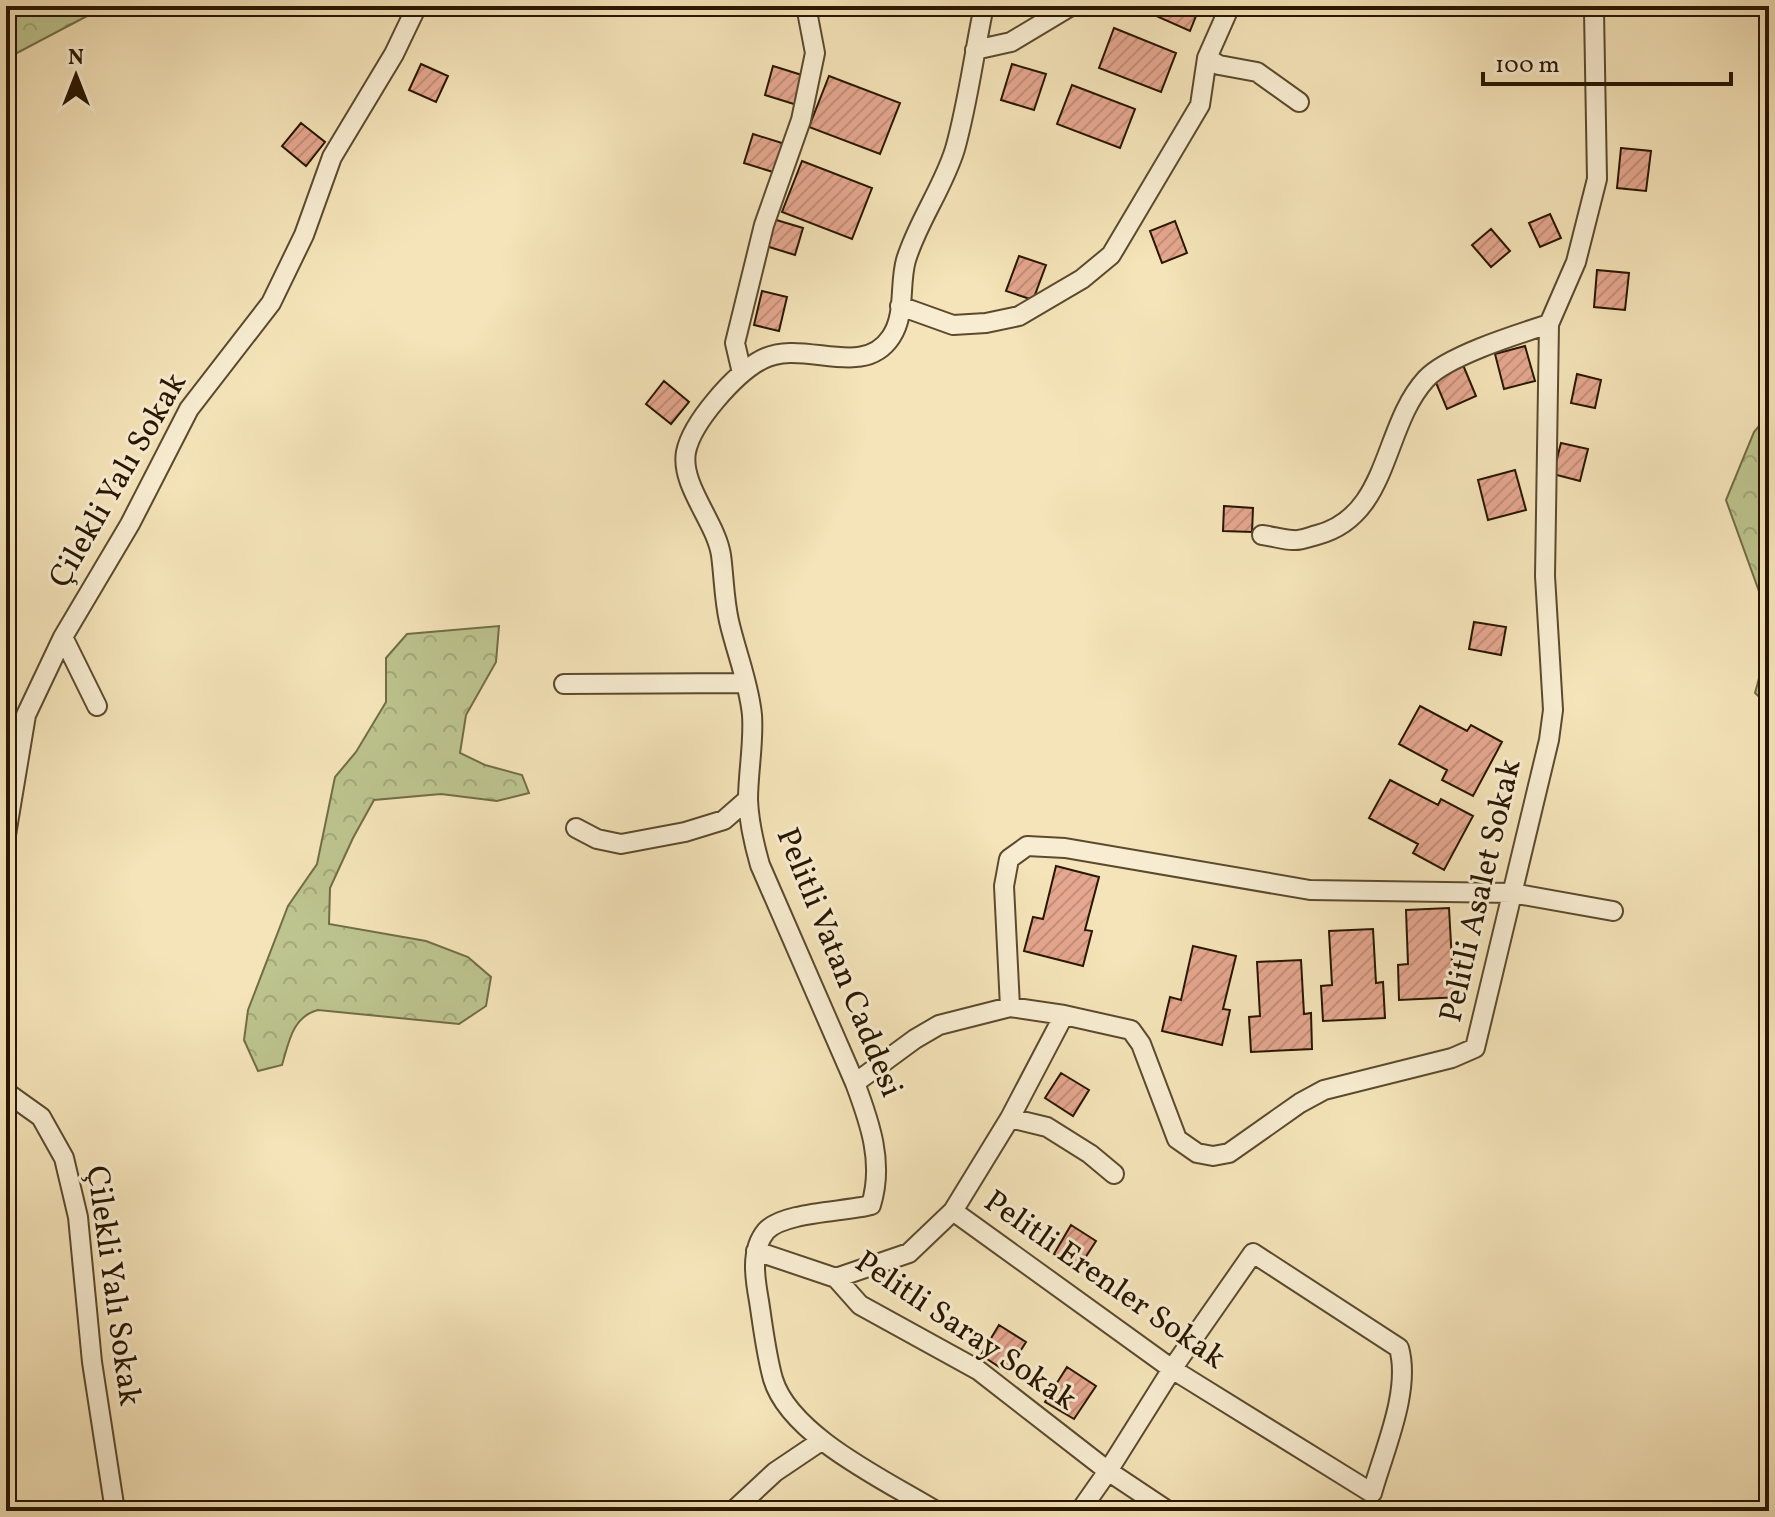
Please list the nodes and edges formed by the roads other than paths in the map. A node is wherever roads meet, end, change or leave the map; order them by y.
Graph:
1 (417, 6) edge
2 (806, 6) edge
3 (984, 6) edge
4 (1071, 6) edge
5 (1230, 6) edge
6 (1594, 11) dead end
7 (975, 50) junction
8 (1207, 58) junction
9 (1299, 102) dead end
10 (900, 306) junction
11 (1549, 324) junction
12 (742, 373) junction
13 (1262, 535) dead end
14 (63, 637) junction
15 (745, 683) junction
16 (564, 684) dead end
17 (97, 706) dead end
18 (748, 799) junction
19 (576, 828) dead end
20 (6, 835) edge
21 (1512, 893) junction
22 (1613, 911) dead end
23 (1010, 1007) junction
24 (1064, 1015) junction
25 (855, 1083) junction
26 (6, 1092) edge
27 (1010, 1118) junction
28 (1114, 1174) dead end
29 (953, 1211) junction
30 (756, 1251) junction
31 (836, 1278) junction
32 (1172, 1369) junction
33 (821, 1441) junction
34 (1108, 1471) junction
35 (115, 1511) edge
36 (733, 1511) edge
37 (936, 1511) edge
38 (1080, 1511) edge
39 (1168, 1511) edge

1 - 14 street, Çilekli Yalı Sokak
2 - 12 street
3 - 7 street, Pelitli Vatan Caddesi
4 - 7 street
5 - 8 street
6 - 11 street, Pelitli Asalet Sokak
7 - 10 street, Pelitli Vatan Caddesi
8 - 9 street
8 - 10 street
10 - 12 street, Pelitli Vatan Caddesi
11 - 13 street
11 - 21 street, Pelitli Asalet Sokak
12 - 15 street, Pelitli Vatan Caddesi
14 - 17 street
14 - 20 street, Çilekli Yalı Sokak
15 - 16 street
15 - 18 street, Pelitli Vatan Caddesi
18 - 19 street
18 - 25 street, Pelitli Vatan Caddesi
21 - 22 street
21 - 23 street
21 - 24 street, Pelitli Asalet Sokak
23 - 24 street, Pelitli Asalet Sokak
23 - 25 street, Pelitli Asalet Sokak
24 - 27 street, Pelitli Erenler Sokak
25 - 30 street, Pelitli Vatan Caddesi
26 - 35 street, Çilekli Yalı Sokak
27 - 28 street
27 - 29 street, Pelitli Erenler Sokak
29 - 31 street
29 - 32 street, Pelitli Erenler Sokak
30 - 31 street, Pelitli Saray Sokak
30 - 33 street
31 - 34 street, Pelitli Saray Sokak
32 - 32 street, Pelitli Erenler Sokak
32 - 34 street
33 - 36 street
33 - 37 street
34 - 38 street
34 - 39 street, Pelitli Saray Sokak

